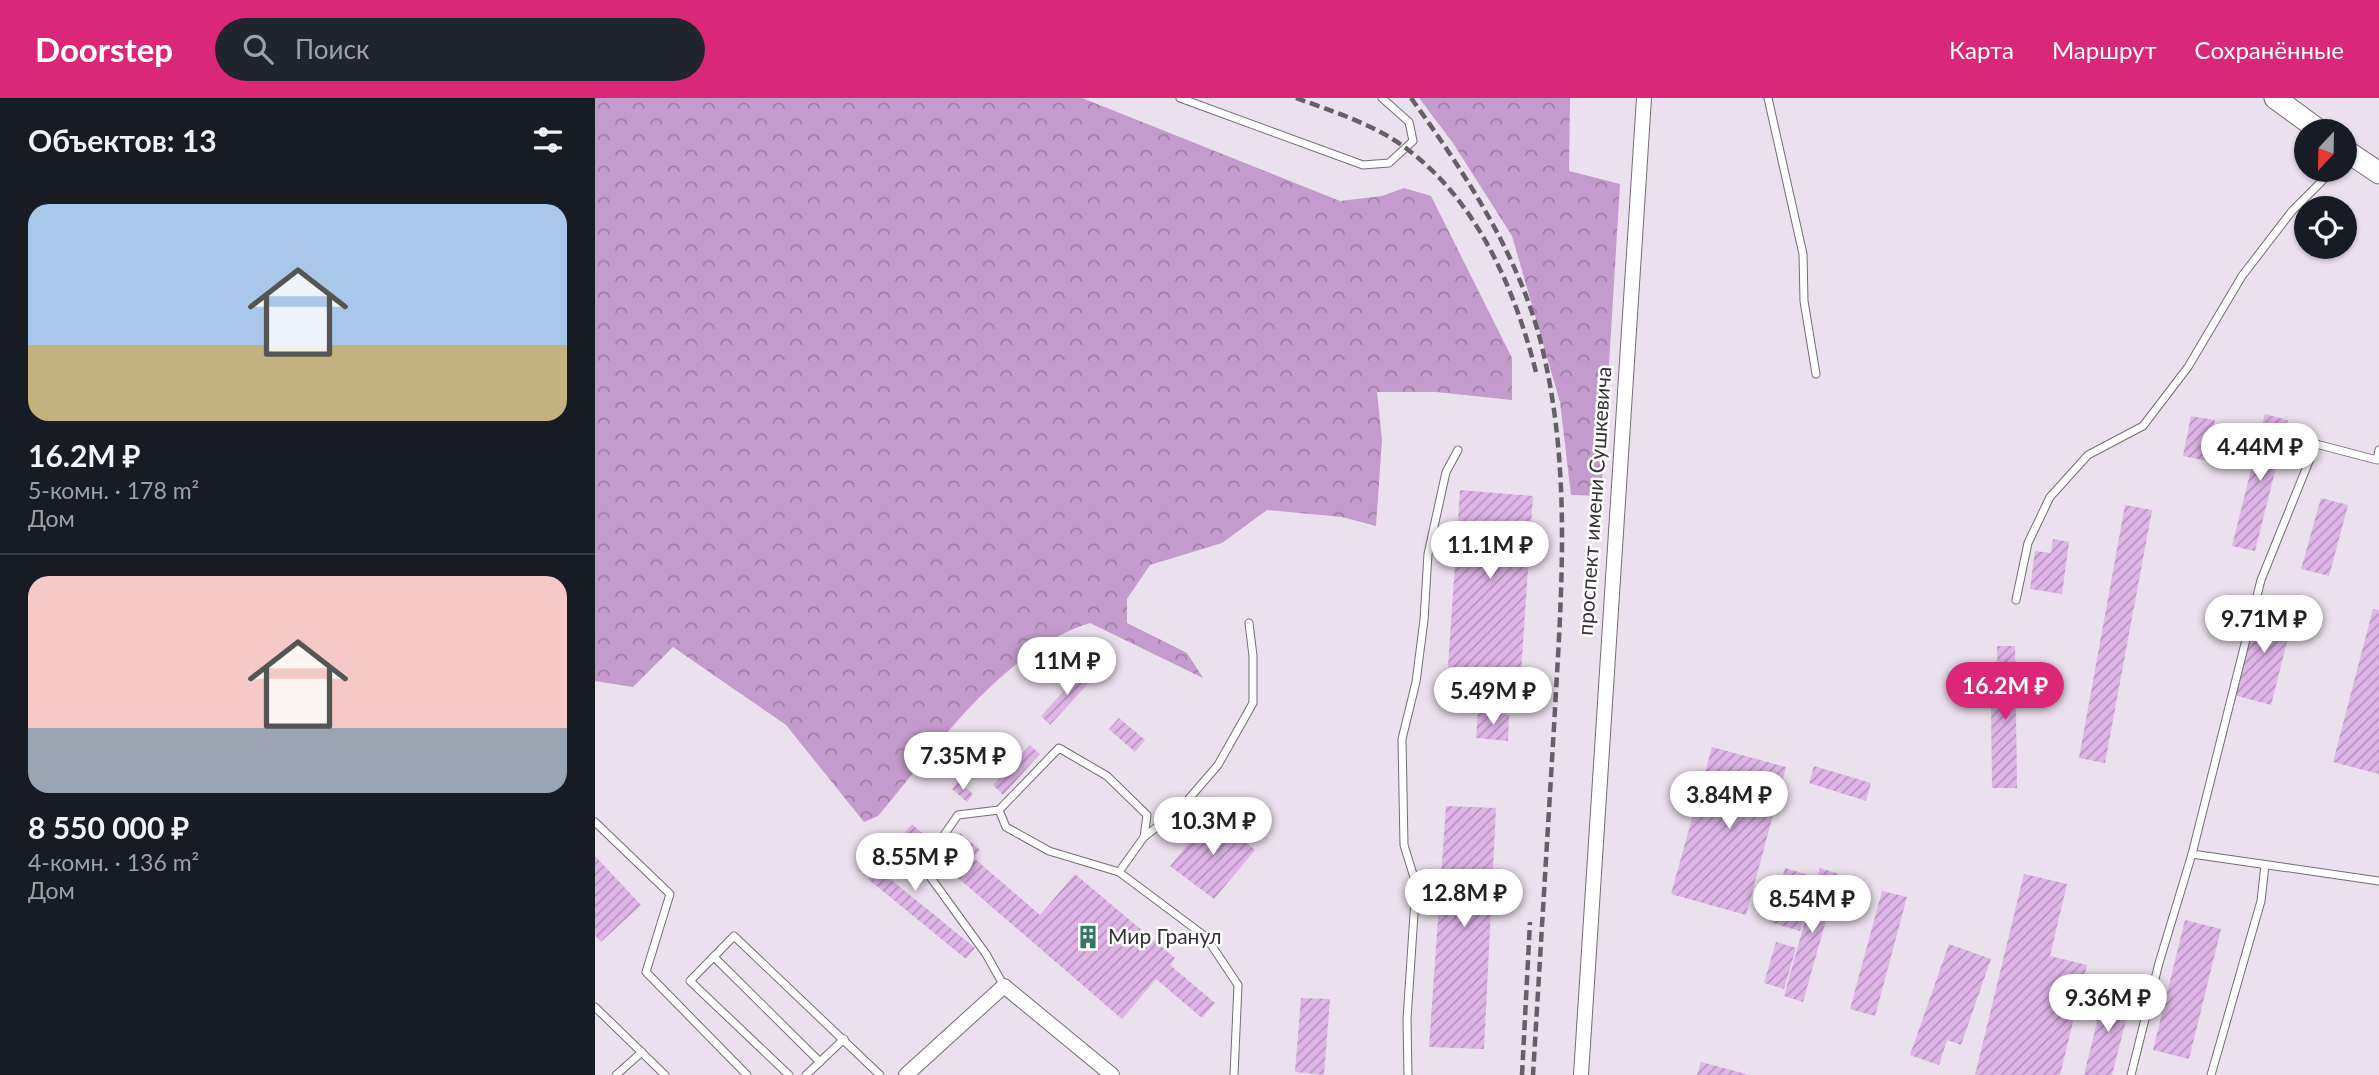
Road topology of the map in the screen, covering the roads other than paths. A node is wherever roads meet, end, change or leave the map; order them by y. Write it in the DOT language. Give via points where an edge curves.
graph roads {
  1 [pos="1180,98"];
  2 [pos="1382,98"];
  3 [pos="1644,98"];
  4 [pos="1768,98"];
  5 [pos="2275,98"];
  6 [pos="2304,119"];
  7 [pos="2357,160"];
  8 [pos="2379,173"];
  9 [pos="2321,182"];
  10 [pos="1816,374"];
  11 [pos="1458,450"];
  12 [pos="2379,450"];
  13 [pos="2017,600"];
  14 [pos="1249,623"];
  15 [pos="999,810"];
  16 [pos="595,822"];
  17 [pos="1144,837"];
  18 [pos="2192,854"];
  19 [pos="2265,865"];
  20 [pos="1119,872"];
  21 [pos="2379,881"];
  22 [pos="714,957"];
  23 [pos="1004,986"];
  24 [pos="595,1007"];
  25 [pos="843,1039"];
  26 [pos="642,1052"];
  27 [pos="820,1062"];
  28 [pos="616,1075"];
  29 [pos="665,1075"];
  30 [pos="747,1075"];
  31 [pos="789,1075"];
  32 [pos="806,1075"];
  33 [pos="880,1075"];
  34 [pos="906,1075"];
  35 [pos="1112,1075"];
  36 [pos="1234,1075"];
  37 [pos="1408,1075"];
  38 [pos="1581,1075"];
  39 [pos="2131,1075"];
  40 [pos="2211,1075"];
  1 -- 2 [label="lane" via="1363,165 1389,163 1413,141 1409,122"];
  3 -- 38 [label="street, проспект имени Сушкевича"];
  4 -- 10 [label="lane" via="1804,254 1804,302"];
  5 -- 6 [label="street"];
  7 -- 8 [label="street"];
  9 -- 13 [label="lane" via="2292,211 2242,276 2188,368 2143,426 2088,455 2049,497 2028,543"];
  11 -- 37 [label="lane" via="1446,472 1428,554 1417,670 1402,739 1404,845 1416,884 1406,1019"];
  12 -- 18 [label="lane" via="2377,460 2316,443 2260,580"];
  14 -- 17 [label="lane" via="1253,703 1219,765 1180,809"];
  15 -- 17 [label="lane" via="1059,748 1107,776 1147,815"];
  15 -- 20 [label="lane" via="1006,827 1049,851"];
  15 -- 23 [label="lane" via="958,815 932,852 931,878"];
  16 -- 30 [label="lane" via="670,894 646,972"];
  17 -- 20 [label="lane"];
  18 -- 19 [label="lane"];
  18 -- 39 [label="lane"];
  19 -- 21 [label="lane"];
  19 -- 40 [label="lane" via="2261,901"];
  20 -- 36 [label="lane" via="1206,937 1238,985"];
  22 -- 25 [label="lane" via="734,936"];
  22 -- 27 [label="lane"];
  22 -- 31 [label="lane" via="690,981"];
  23 -- 34 [label="street"];
  23 -- 35 [label="street"];
  24 -- 26 [label="lane"];
  25 -- 27 [label="lane"];
  25 -- 33 [label="lane"];
  26 -- 28 [label="lane"];
  26 -- 29 [label="lane"];
  27 -- 32 [label="lane"];
}
